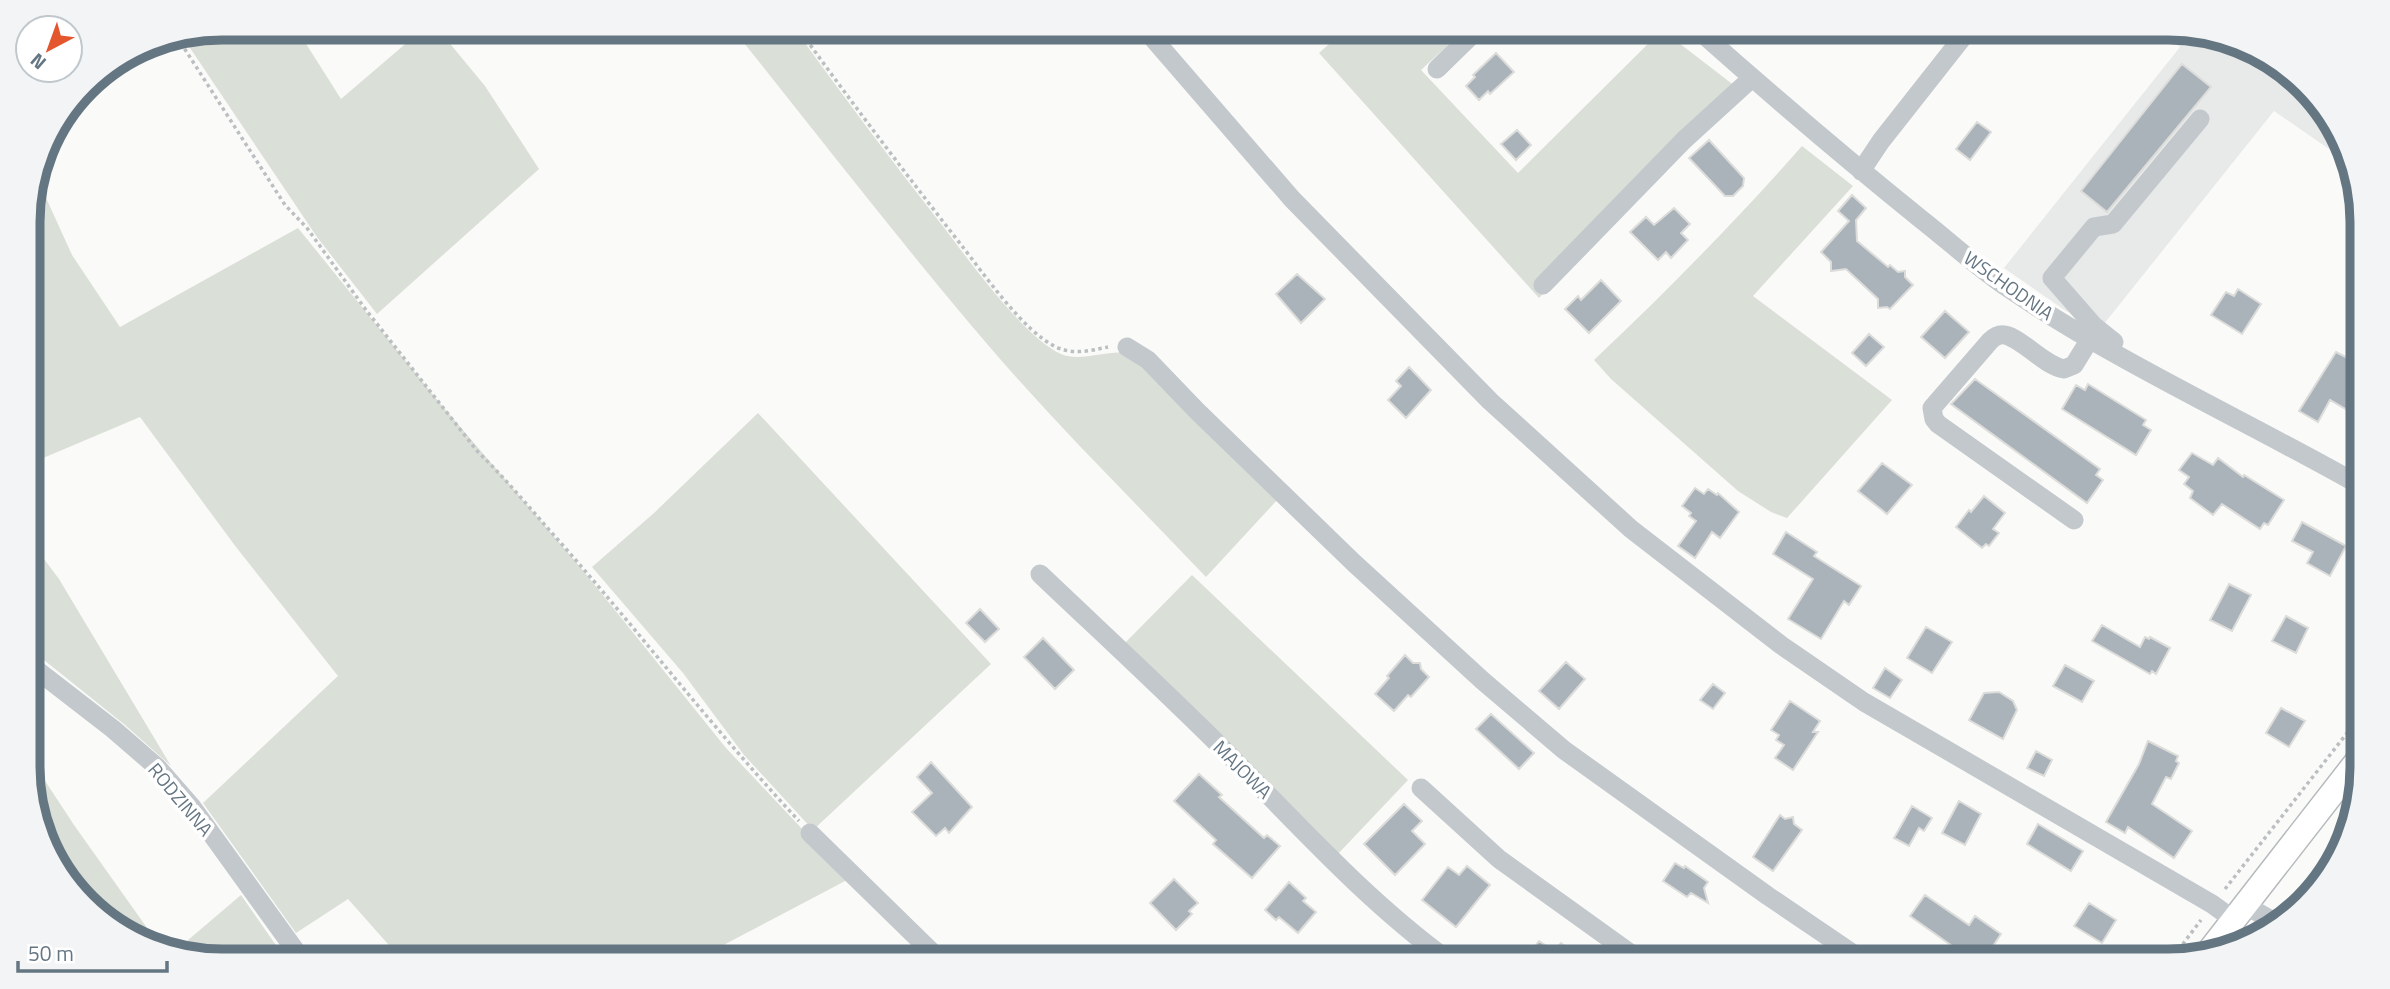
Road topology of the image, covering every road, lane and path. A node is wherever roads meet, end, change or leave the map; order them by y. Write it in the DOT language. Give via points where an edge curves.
graph roads {
  1 [pos="807,40"];
  2 [pos="1154,40"];
  3 [pos="1467,40"];
  4 [pos="1709,40"];
  5 [pos="1961,40"];
  6 [pos="182,45"];
  7 [pos="1437,69"];
  8 [pos="1752,78"];
  9 [pos="2200,119"];
  10 [pos="1861,172"];
  11 [pos="1543,285"];
  12 [pos="2090,339"];
  13 [pos="1128,347"];
  14 [pos="2146,370"];
  15 [pos="2350,480"];
  16 [pos="2074,520"];
  17 [pos="1040,574"];
  18 [pos="40,673"];
  19 [pos="2350,729"];
  20 [pos="2350,771"];
  21 [pos="1421,788"];
  22 [pos="810,833"];
  23 [pos="2213,904"];
  24 [pos="2240,912"];
  25 [pos="2265,920"];
  26 [pos="2217,941"];
  27 [pos="1432,948"];
  28 [pos="1623,948"];
  29 [pos="1845,948"];
  30 [pos="2180,948"];
  31 [pos="294,949"];
  32 [pos="929,949"];
  1 -- 13 [label="path" via="872,130 1028,325 1053,345 1074,353"];
  2 -- 23 [label="street" via="1321,228 1490,401 1631,529 1781,645 1864,702"];
  3 -- 7 [label="street"];
  4 -- 8 [label="street, WSCHODNIA"];
  5 -- 10 [label="street"];
  6 -- 22 [label="path" via="285,205 478,452"];
  8 -- 10 [label="street, WSCHODNIA"];
  8 -- 11 [label="street" via="1684,140"];
  9 -- 14 [label="street" via="2113,223 2094,227 2052,278 2094,326"];
  10 -- 12 [label="street, WSCHODNIA" via="2004,285"];
  12 -- 14 [label="street, WSCHODNIA"];
  12 -- 16 [label="street" via="2074,365 2064,369 2004,334 1994,337 1932,408 1938,424"];
  13 -- 29 [label="street" via="1148,360 1354,563 1564,750"];
  14 -- 15 [label="street, WSCHODNIA"];
  17 -- 27 [label="street, MAJOWA" via="1355,883"];
  18 -- 31 [label="street, RODZINNA" via="158,768 192,807"];
  19 -- 23 [label="path"];
  20 -- 24 [label="main road"];
  21 -- 28 [label="street" via="1499,859"];
  22 -- 32 [label="street"];
  23 -- 24 [label="street"];
  23 -- 30 [label="path"];
  24 -- 25 [label="street"];
  24 -- 26 [label="main road"];
}
